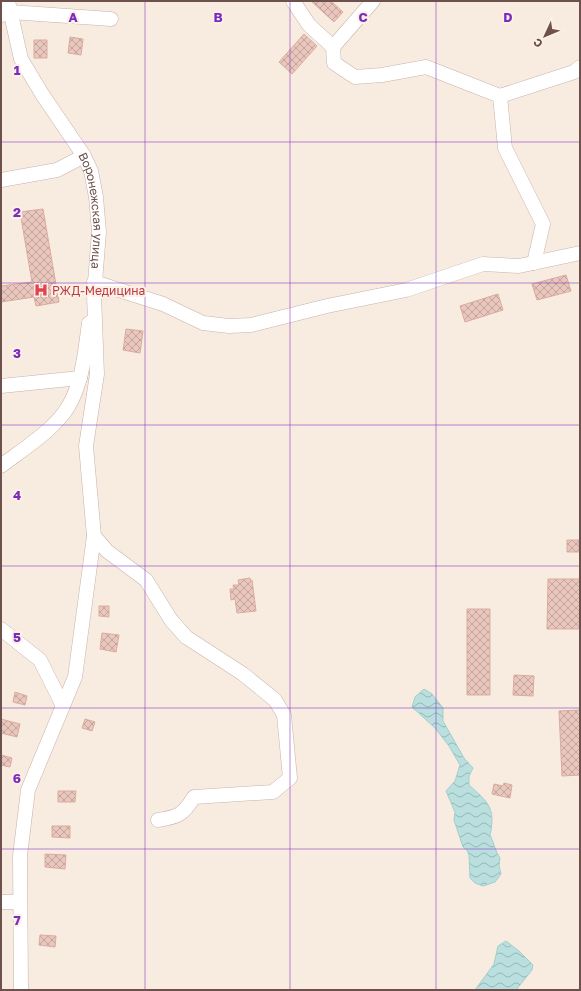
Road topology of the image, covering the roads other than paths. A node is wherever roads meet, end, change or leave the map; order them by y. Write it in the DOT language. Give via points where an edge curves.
graph roads {
  1 [pos="293,1"];
  2 [pos="373,1"];
  3 [pos="6,9"];
  4 [pos="111,19"];
  5 [pos="333,46"];
  6 [pos="580,67"];
  7 [pos="500,96"];
  8 [pos="84,156"];
  9 [pos="1,180"];
  10 [pos="580,253"];
  11 [pos="534,263"];
  12 [pos="94,288"];
  13 [pos="80,378"];
  14 [pos="1,386"];
  15 [pos="1,466"];
  16 [pos="94,536"];
  17 [pos="1,629"];
  18 [pos="63,706"];
  19 [pos="158,820"];
  20 [pos="1,902"];
  21 [pos="20,902"];
  22 [pos="21,990"];
  1 -- 5 [label="street" via="309,25"];
  2 -- 5 [label="street"];
  3 -- 4 [label="street"];
  3 -- 8 [label="street, Воронежская улица" via="21,59"];
  5 -- 7 [label="street" via="334,63 355,77 426,67"];
  6 -- 7 [label="street" via="574,72"];
  7 -- 11 [label="street" via="506,148 543,224"];
  8 -- 9 [label="street" via="56,170"];
  8 -- 12 [label="street, Воронежская улица" via="91,171 96,196 99,232"];
  10 -- 11 [label="street"];
  11 -- 12 [label="street" via="519,266 483,264 406,290 251,325 203,323 163,304"];
  12 -- 13 [label="street"];
  12 -- 16 [label="street, Воронежская улица" via="98,374 86,446"];
  13 -- 14 [label="street"];
  13 -- 15 [label="street" via="68,407 55,424"];
  16 -- 18 [label="street, Воронежская улица" via="74,677"];
  16 -- 19 [label="street" via="107,551 146,580 171,620 186,637 243,674 275,700 284,715 290,778 273,792 194,797 187,808 176,817"];
  17 -- 18 [label="street" via="40,660"];
  18 -- 21 [label="street, Воронежская улица" via="28,790 20,856"];
  20 -- 21 [label="street"];
  21 -- 22 [label="street, Воронежская улица"];
}
